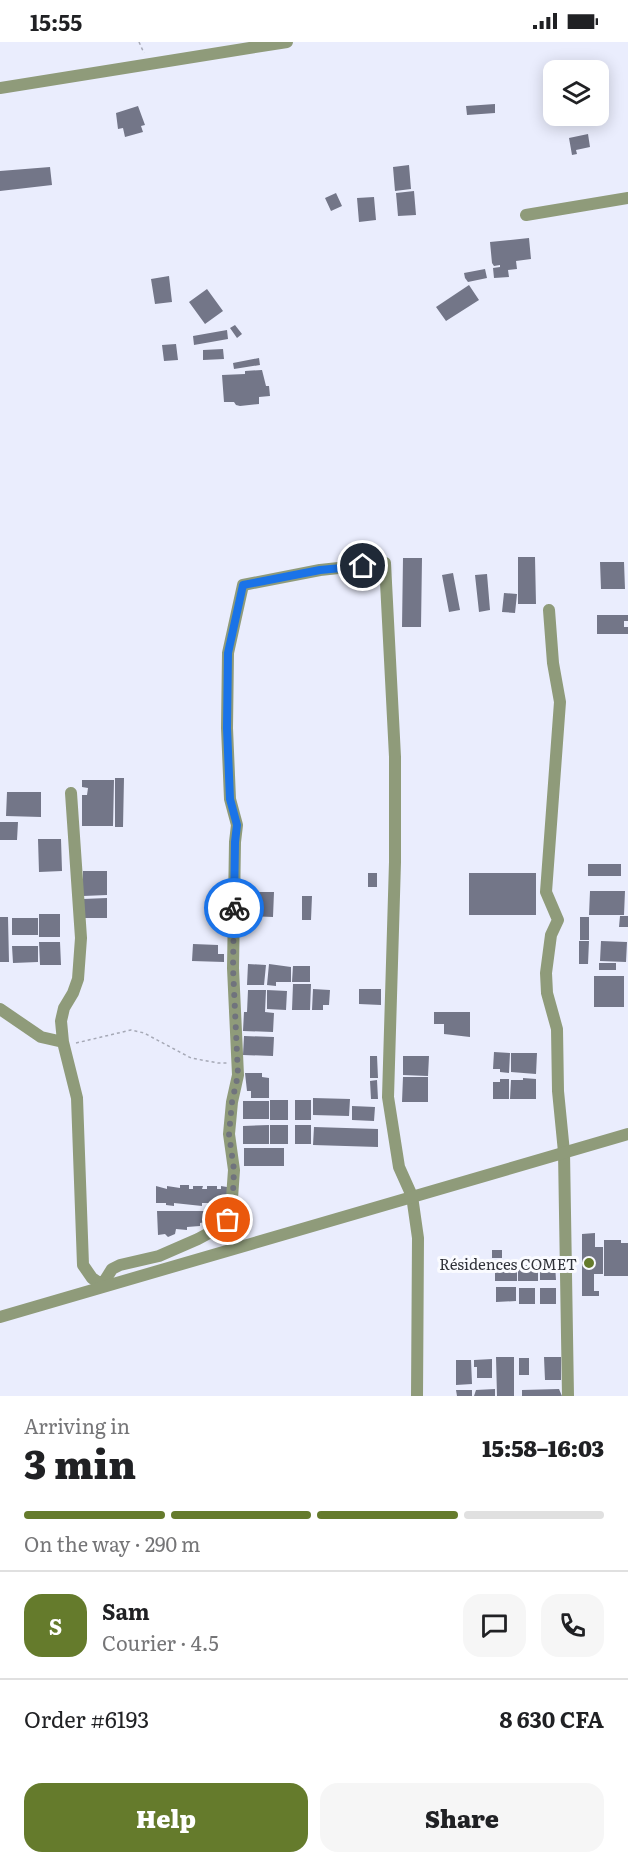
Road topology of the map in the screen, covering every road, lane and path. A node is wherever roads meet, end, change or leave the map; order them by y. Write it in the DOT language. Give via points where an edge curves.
graph roads {
  1 [pos="287,42"];
  2 [pos="0,88"];
  3 [pos="628,198"];
  4 [pos="526,215"];
  5 [pos="549,610"];
  6 [pos="70,793"];
  7 [pos="0,1009"];
  8 [pos="63,1042"];
  9 [pos="237,1063"];
  10 [pos="628,1134"];
  11 [pos="564,1152"];
  12 [pos="412,1196"];
  13 [pos="102,1286"];
  14 [pos="0,1317"];
  15 [pos="417,1396"];
  16 [pos="568,1396"];
  1 -- 2 [label="street"];
  3 -- 4 [label="street"];
  5 -- 11 [label="street" via="552,663 560,702 546,892 558,920 551,935 546,973 557,1029"];
  6 -- 8 [label="street" via="81,938 78,979 61,1020"];
  7 -- 8 [label="street" via="41,1037"];
  8 -- 9 [label="path" via="80,1043 131,1030 191,1058 218,1064"];
  8 -- 13 [label="street" via="77,1098 84,1265"];
  9 -- 12 [label="street" via="233,968 237,825 230,799 227,728 228,653 243,585 320,570 385,563 395,757 388,1097 399,1167"];
  9 -- 13 [label="street" via="229,1134 234,1170 228,1220 178,1248 112,1269"];
  10 -- 11 [label="street"];
  11 -- 12 [label="street"];
  11 -- 16 [label="street"];
  12 -- 13 [label="street"];
  12 -- 15 [label="street" via="418,1238"];
  13 -- 14 [label="street"];
}
